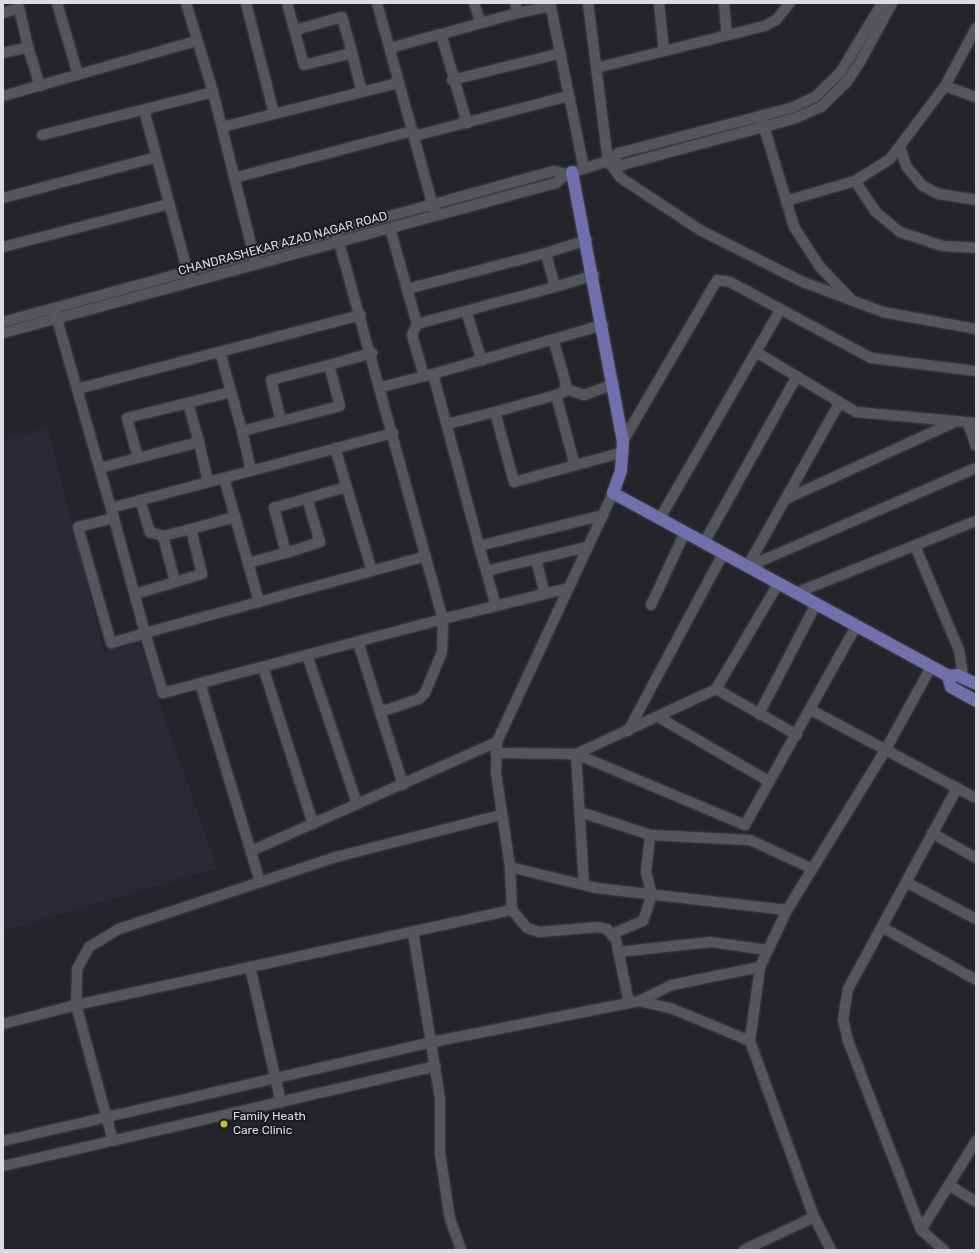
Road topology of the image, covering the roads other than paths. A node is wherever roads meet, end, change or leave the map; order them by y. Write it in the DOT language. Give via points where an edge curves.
graph roads {
  1 [pos="57,3"];
  2 [pos="186,3"];
  3 [pos="246,3"];
  4 [pos="287,3"];
  5 [pos="377,3"];
  6 [pos="474,3"];
  7 [pos="588,3"];
  8 [pos="659,3"];
  9 [pos="724,3"];
  10 [pos="790,3"];
  11 [pos="882,3"];
  12 [pos="892,3"];
  13 [pos="550,5"];
  14 [pos="517,8"];
  15 [pos="3,13"];
  16 [pos="481,23"];
  17 [pos="976,28"];
  18 [pos="295,30"];
  19 [pos="441,34"];
  20 [pos="727,35"];
  21 [pos="973,40"];
  22 [pos="196,42"];
  23 [pos="28,47"];
  24 [pos="390,48"];
  25 [pos="664,51"];
  26 [pos="3,53"];
  27 [pos="352,53"];
  28 [pos="561,53"];
  29 [pos="596,68"];
  30 [pos="78,75"];
  31 [pos="452,80"];
  32 [pos="399,83"];
  33 [pos="40,86"];
  34 [pos="945,86"];
  35 [pos="213,92"];
  36 [pos="362,92"];
  37 [pos="3,96"];
  38 [pos="569,96"];
  39 [pos="976,97"];
  40 [pos="144,110"];
  41 [pos="274,114"];
  42 [pos="760,116"];
  43 [pos="466,122"];
  44 [pos="222,127"];
  45 [pos="764,127"];
  46 [pos="413,133"];
  47 [pos="42,135"];
  48 [pos="900,148"];
  49 [pos="157,157"];
  50 [pos="608,161"];
  51 [pos="574,172"];
  52 [pos="234,178"];
  53 [pos="855,181"];
  54 [pos="3,198"];
  55 [pos="976,200"];
  56 [pos="786,201"];
  57 [pos="169,204"];
  58 [pos="433,205"];
  59 [pos="436,215"];
  60 [pos="390,228"];
  61 [pos="335,231"];
  62 [pos="588,240"];
  63 [pos="339,242"];
  64 [pos="3,247"];
  65 [pos="976,248"];
  66 [pos="546,253"];
  67 [pos="254,254"];
  68 [pos="256,264"];
  69 [pos="188,272"];
  70 [pos="594,275"];
  71 [pos="190,282"];
  72 [pos="555,287"];
  73 [pos="407,289"];
  74 [pos="855,302"];
  75 [pos="54,308"];
  76 [pos="780,310"];
  77 [pos="466,311"];
  78 [pos="361,314"];
  79 [pos="56,319"];
  80 [pos="3,322"];
  81 [pos="417,324"];
  82 [pos="604,325"];
  83 [pos="976,329"];
  84 [pos="3,333"];
  85 [pos="554,342"];
  86 [pos="220,352"];
  87 [pos="756,352"];
  88 [pos="372,353"];
  89 [pos="482,361"];
  90 [pos="328,366"];
  91 [pos="976,371"];
  92 [pos="429,375"];
  93 [pos="797,376"];
  94 [pos="614,384"];
  95 [pos="381,388"];
  96 [pos="77,389"];
  97 [pos="566,389"];
  98 [pos="230,392"];
  99 [pos="556,395"];
  100 [pos="840,402"];
  101 [pos="188,403"];
  102 [pos="495,412"];
  103 [pos="281,421"];
  104 [pos="955,422"];
  105 [pos="972,423"];
  106 [pos="447,424"];
  107 [pos="242,431"];
  108 [pos="393,433"];
  109 [pos="199,442"];
  110 [pos="976,446"];
  111 [pos="624,447"];
  112 [pos="335,448"];
  113 [pos="138,458"];
  114 [pos="575,466"];
  115 [pos="100,468"];
  116 [pos="976,468"];
  117 [pos="250,471"];
  118 [pos="224,478"];
  119 [pos="208,482"];
  120 [pos="346,487"];
  121 [pos="613,493"];
  122 [pos="308,498"];
  123 [pos="786,499"];
  124 [pos="140,500"];
  125 [pos="113,513"];
  126 [pos="603,515"];
  127 [pos="235,517"];
  128 [pos="660,518"];
  129 [pos="976,521"];
  130 [pos="191,529"];
  131 [pos="685,532"];
  132 [pos="163,536"];
  133 [pos="704,543"];
  134 [pos="479,546"];
  135 [pos="915,546"];
  136 [pos="587,547"];
  137 [pos="286,553"];
  138 [pos="723,554"];
  139 [pos="426,556"];
  140 [pos="536,559"];
  141 [pos="248,563"];
  142 [pos="747,567"];
  143 [pos="372,571"];
  144 [pos="486,571"];
  145 [pos="174,582"];
  146 [pos="778,584"];
  147 [pos="568,588"];
  148 [pos="796,593"];
  149 [pos="135,594"];
  150 [pos="545,594"];
  151 [pos="259,602"];
  152 [pos="816,604"];
  153 [pos="651,605"];
  154 [pos="496,606"];
  155 [pos="443,619"];
  156 [pos="856,626"];
  157 [pos="145,633"];
  158 [pos="358,642"];
  159 [pos="308,655"];
  160 [pos="263,667"];
  161 [pos="931,667"];
  162 [pos="948,676"];
  163 [pos="963,676"];
  164 [pos="200,683"];
  165 [pos="976,684"];
  166 [pos="716,689"];
  167 [pos="974,697"];
  168 [pos="811,710"];
  169 [pos="380,712"];
  170 [pos="759,714"];
  171 [pos="658,717"];
  172 [pos="628,731"];
  173 [pos="797,735"];
  174 [pos="497,742"];
  175 [pos="886,750"];
  176 [pos="496,753"];
  177 [pos="576,754"];
  178 [pos="770,782"];
  179 [pos="403,786"];
  180 [pos="957,788"];
  181 [pos="976,798"];
  182 [pos="357,804"];
  183 [pos="580,812"];
  184 [pos="501,815"];
  185 [pos="313,824"];
  186 [pos="745,825"];
  187 [pos="932,833"];
  188 [pos="650,835"];
  189 [pos="738,838"];
  190 [pos="251,851"];
  191 [pos="976,858"];
  192 [pos="510,867"];
  193 [pos="811,868"];
  194 [pos="260,882"];
  195 [pos="906,882"];
  196 [pos="584,885"];
  197 [pos="652,894"];
  198 [pos="512,910"];
  199 [pos="786,910"];
  200 [pos="976,919"];
  201 [pos="882,927"];
  202 [pos="413,932"];
  203 [pos="612,934"];
  204 [pos="767,950"];
  205 [pos="618,952"];
  206 [pos="250,967"];
  207 [pos="760,967"];
  208 [pos="976,980"];
  209 [pos="639,1001"];
  210 [pos="629,1003"];
  211 [pos="76,1005"];
  212 [pos="3,1024"];
  213 [pos="750,1041"];
  214 [pos="432,1042"];
  215 [pos="436,1066"];
  216 [pos="275,1079"];
  217 [pos="281,1102"];
  218 [pos="109,1118"];
  219 [pos="3,1141"];
  220 [pos="113,1141"];
  221 [pos="976,1141"];
  222 [pos="3,1166"];
  223 [pos="949,1185"];
  224 [pos="976,1202"];
  225 [pos="814,1217"];
  226 [pos="921,1230"];
  227 [pos="461,1250"];
  228 [pos="744,1250"];
  229 [pos="831,1250"];
  230 [pos="944,1250"];
  1 -- 30 [label="street"];
  2 -- 22 [label="street"];
  3 -- 41 [label="street"];
  4 -- 18 [label="street"];
  5 -- 24 [label="street"];
  6 -- 16 [label="street"];
  7 -- 29 [label="street"];
  8 -- 25 [label="street"];
  9 -- 20 [label="street"];
  10 -- 20 [label="street" via="776,20"];
  11 -- 42 [label="street, CHANDRASHEKAR AZAD NAGAR ROAD" via="855,52 828,87 791,108"];
  12 -- 45 [label="street" via="860,62 833,97 796,118"];
  13 -- 14 [label="street"];
  13 -- 28 [label="street"];
  14 -- 16 [label="street"];
  15 -- 23 [label="street" via="19,8"];
  16 -- 19 [label="street"];
  17 -- 21 [label="street"];
  18 -- 27 [label="street" via="304,65"];
  18 -- 27 [label="street" via="342,17"];
  19 -- 24 [label="street"];
  19 -- 31 [label="street"];
  20 -- 25 [label="street"];
  21 -- 34 [label="street"];
  22 -- 30 [label="street"];
  22 -- 35 [label="street"];
  23 -- 26 [label="street"];
  23 -- 33 [label="street"];
  24 -- 32 [label="street"];
  25 -- 29 [label="street"];
  27 -- 36 [label="street"];
  28 -- 31 [label="street"];
  28 -- 38 [label="street"];
  29 -- 50 [label="street"];
  30 -- 33 [label="street"];
  31 -- 43 [label="street"];
  32 -- 36 [label="street"];
  32 -- 46 [label="street"];
  33 -- 37 [label="street"];
  34 -- 39 [label="street"];
  34 -- 48 [label="street"];
  35 -- 40 [label="street"];
  35 -- 44 [label="street"];
  36 -- 41 [label="street"];
  38 -- 43 [label="street"];
  38 -- 51 [label="street"];
  40 -- 47 [label="street"];
  40 -- 49 [label="street"];
  41 -- 44 [label="street"];
  42 -- 45 [label="street"];
  42 -- 50 [label="street, CHANDRASHEKAR AZAD NAGAR ROAD" via="619,153"];
  43 -- 46 [label="street"];
  44 -- 52 [label="street"];
  45 -- 50 [label="street" via="622,165"];
  45 -- 56 [label="street"];
  46 -- 52 [label="street"];
  46 -- 58 [label="street"];
  48 -- 53 [label="street" via="890,159"];
  48 -- 55 [label="street" via="906,166 923,186 939,194"];
  49 -- 54 [label="street"];
  49 -- 57 [label="street"];
  50 -- 51 [label="street, CHANDRASHEKAR AZAD NAGAR ROAD"];
  50 -- 74 [label="street" via="621,178 700,230 746,256"];
  51 -- 58 [label="street, CHANDRASHEKAR AZAD NAGAR ROAD" via="554,171"];
  51 -- 59 [label="street, CHANDRASHEKAR AZAD NAGAR ROAD" via="556,183"];
  51 -- 62 [label="main road"];
  52 -- 67 [label="street"];
  53 -- 56 [label="street"];
  53 -- 65 [label="street" via="875,211 900,232 943,246"];
  56 -- 74 [label="street" via="807,250"];
  57 -- 64 [label="street"];
  57 -- 69 [label="street"];
  58 -- 59 [label="street"];
  58 -- 61 [label="street, CHANDRASHEKAR AZAD NAGAR ROAD"];
  59 -- 60 [label="street, CHANDRASHEKAR AZAD NAGAR ROAD"];
  60 -- 63 [label="street, CHANDRASHEKAR AZAD NAGAR ROAD"];
  60 -- 73 [label="street"];
  61 -- 63 [label="street"];
  61 -- 67 [label="street, CHANDRASHEKAR AZAD NAGAR ROAD"];
  62 -- 66 [label="street"];
  62 -- 70 [label="main road"];
  63 -- 68 [label="street, CHANDRASHEKAR AZAD NAGAR ROAD"];
  63 -- 78 [label="street"];
  66 -- 72 [label="street"];
  66 -- 73 [label="street"];
  67 -- 68 [label="street"];
  67 -- 69 [label="street, CHANDRASHEKAR AZAD NAGAR ROAD"];
  68 -- 71 [label="street, CHANDRASHEKAR AZAD NAGAR ROAD"];
  69 -- 71 [label="street"];
  69 -- 75 [label="street, CHANDRASHEKAR AZAD NAGAR ROAD"];
  70 -- 72 [label="street"];
  70 -- 82 [label="main road"];
  71 -- 79 [label="street, CHANDRASHEKAR AZAD NAGAR ROAD"];
  72 -- 77 [label="street"];
  73 -- 81 [label="street"];
  74 -- 83 [label="street" via="914,321"];
  75 -- 79 [label="street"];
  75 -- 80 [label="street, CHANDRASHEKAR AZAD NAGAR ROAD"];
  76 -- 87 [label="street"];
  76 -- 91 [label="street" via="871,358"];
  76 -- 111 [label="street" via="730,282 717,280 712,284"];
  77 -- 81 [label="street"];
  77 -- 89 [label="street"];
  78 -- 86 [label="street"];
  78 -- 88 [label="street"];
  79 -- 84 [label="street, CHANDRASHEKAR AZAD NAGAR ROAD"];
  79 -- 96 [label="street"];
  81 -- 92 [label="street" via="412,335"];
  82 -- 85 [label="street"];
  82 -- 94 [label="main road"];
  85 -- 89 [label="street"];
  85 -- 97 [label="street"];
  86 -- 96 [label="street"];
  86 -- 98 [label="street"];
  87 -- 93 [label="street"];
  87 -- 128 [label="street"];
  88 -- 90 [label="street"];
  88 -- 95 [label="street"];
  89 -- 92 [label="street"];
  90 -- 103 [label="street" via="271,380"];
  90 -- 103 [label="street" via="340,406"];
  92 -- 95 [label="street"];
  92 -- 106 [label="street"];
  93 -- 100 [label="street"];
  93 -- 133 [label="street"];
  94 -- 97 [label="street" via="584,395"];
  94 -- 111 [label="main road"];
  95 -- 108 [label="street"];
  96 -- 115 [label="street"];
  97 -- 99 [label="street"];
  98 -- 101 [label="street"];
  98 -- 107 [label="street"];
  99 -- 102 [label="street"];
  99 -- 114 [label="street"];
  100 -- 104 [label="street" via="867,415"];
  100 -- 123 [label="street"];
  101 -- 109 [label="street"];
  101 -- 113 [label="street" via="127,418"];
  102 -- 106 [label="street"];
  102 -- 114 [label="street" via="514,482"];
  103 -- 107 [label="street"];
  104 -- 105 [label="street"];
  104 -- 123 [label="street"];
  105 -- 110 [label="street"];
  106 -- 134 [label="street"];
  107 -- 117 [label="street"];
  108 -- 112 [label="street"];
  108 -- 139 [label="street"];
  109 -- 113 [label="street"];
  109 -- 119 [label="street"];
  111 -- 114 [label="street"];
  111 -- 121 [label="main road"];
  112 -- 117 [label="street"];
  112 -- 120 [label="street"];
  113 -- 115 [label="street"];
  115 -- 125 [label="street"];
  116 -- 142 [label="street"];
  117 -- 118 [label="street"];
  118 -- 119 [label="street"];
  118 -- 127 [label="street"];
  119 -- 124 [label="street"];
  120 -- 122 [label="street"];
  120 -- 143 [label="street"];
  121 -- 126 [label="street"];
  121 -- 128 [label="main road"];
  122 -- 137 [label="street" via="320,542"];
  122 -- 137 [label="street" via="274,508"];
  123 -- 142 [label="street"];
  124 -- 125 [label="street"];
  124 -- 132 [label="street" via="150,532"];
  125 -- 149 [label="street"];
  125 -- 157 [label="street" via="78,528 111,643"];
  126 -- 134 [label="street"];
  126 -- 136 [label="street"];
  127 -- 130 [label="street"];
  127 -- 141 [label="street"];
  128 -- 131 [label="main road"];
  129 -- 135 [label="street"];
  130 -- 132 [label="street"];
  130 -- 145 [label="street" via="202,574"];
  131 -- 133 [label="main road"];
  131 -- 153 [label="street"];
  132 -- 145 [label="street"];
  133 -- 138 [label="main road"];
  134 -- 144 [label="street"];
  135 -- 148 [label="street"];
  135 -- 163 [label="street" via="959,650"];
  136 -- 140 [label="street"];
  136 -- 147 [label="street"];
  137 -- 141 [label="street"];
  138 -- 142 [label="main road"];
  138 -- 172 [label="street"];
  139 -- 143 [label="street"];
  139 -- 155 [label="street"];
  140 -- 144 [label="street"];
  140 -- 150 [label="street"];
  141 -- 151 [label="street"];
  142 -- 146 [label="main road"];
  143 -- 151 [label="street"];
  144 -- 154 [label="street"];
  145 -- 149 [label="street"];
  146 -- 148 [label="main road"];
  146 -- 166 [label="street"];
  147 -- 150 [label="street"];
  147 -- 174 [label="street"];
  148 -- 152 [label="main road"];
  149 -- 157 [label="street"];
  150 -- 154 [label="street"];
  151 -- 157 [label="street"];
  152 -- 156 [label="main road"];
  152 -- 170 [label="street"];
  154 -- 155 [label="street"];
  155 -- 158 [label="street"];
  155 -- 169 [label="street" via="442,652 425,693 419,699"];
  156 -- 161 [label="main road"];
  156 -- 168 [label="street"];
  157 -- 164 [label="street" via="163,693"];
  158 -- 159 [label="street"];
  158 -- 169 [label="street"];
  159 -- 160 [label="street"];
  159 -- 182 [label="street"];
  160 -- 164 [label="street"];
  160 -- 185 [label="street"];
  161 -- 162 [label="main road"];
  161 -- 175 [label="street"];
  162 -- 163 [label="main road"];
  162 -- 167 [label="main road" via="951,686"];
  163 -- 165 [label="main road"];
  164 -- 190 [label="street"];
  166 -- 170 [label="street"];
  166 -- 171 [label="street"];
  168 -- 173 [label="street"];
  168 -- 175 [label="street"];
  169 -- 179 [label="street"];
  170 -- 173 [label="street"];
  171 -- 172 [label="street"];
  171 -- 178 [label="street"];
  172 -- 177 [label="street"];
  173 -- 178 [label="street"];
  174 -- 176 [label="street"];
  174 -- 179 [label="street"];
  175 -- 180 [label="street"];
  175 -- 193 [label="street"];
  176 -- 177 [label="street"];
  176 -- 184 [label="street"];
  177 -- 183 [label="street"];
  177 -- 186 [label="street"];
  178 -- 186 [label="street"];
  179 -- 182 [label="street"];
  180 -- 181 [label="street"];
  180 -- 187 [label="street"];
  182 -- 185 [label="street"];
  183 -- 188 [label="street"];
  183 -- 196 [label="street"];
  184 -- 192 [label="street"];
  184 -- 194 [label="street" via="336,857"];
  185 -- 190 [label="street"];
  186 -- 189 [label="street"];
  187 -- 191 [label="street"];
  187 -- 195 [label="street"];
  188 -- 189 [label="street"];
  188 -- 197 [label="street" via="646,874"];
  189 -- 193 [label="street" via="760,844"];
  190 -- 194 [label="street"];
  192 -- 196 [label="street"];
  192 -- 198 [label="street"];
  193 -- 199 [label="street"];
  194 -- 211 [label="street" via="101,937 82,956 77,969"];
  195 -- 200 [label="street"];
  195 -- 201 [label="street"];
  196 -- 197 [label="street"];
  197 -- 199 [label="street"];
  197 -- 203 [label="street" via="641,925"];
  198 -- 202 [label="street"];
  198 -- 203 [label="street" via="527,928 539,932 598,927"];
  199 -- 204 [label="street"];
  201 -- 208 [label="street"];
  201 -- 226 [label="street" via="848,989 843,1020"];
  202 -- 206 [label="street"];
  202 -- 214 [label="street"];
  203 -- 205 [label="street"];
  204 -- 205 [label="street" via="699,942"];
  204 -- 207 [label="street"];
  205 -- 210 [label="street"];
  206 -- 211 [label="street"];
  206 -- 216 [label="street"];
  207 -- 209 [label="street" via="672,985"];
  207 -- 213 [label="street"];
  209 -- 210 [label="street"];
  209 -- 213 [label="street" via="673,1009"];
  210 -- 214 [label="street"];
  211 -- 212 [label="street"];
  211 -- 218 [label="street"];
  213 -- 225 [label="street"];
  214 -- 215 [label="street"];
  214 -- 216 [label="street"];
  215 -- 217 [label="street"];
  215 -- 227 [label="street" via="440,1099 440,1153 450,1219"];
  216 -- 217 [label="street"];
  216 -- 218 [label="street"];
  217 -- 220 [label="street"];
  218 -- 219 [label="street"];
  218 -- 220 [label="street"];
  220 -- 222 [label="street"];
  221 -- 223 [label="street"];
  223 -- 224 [label="street"];
  223 -- 226 [label="street"];
  225 -- 228 [label="street"];
  225 -- 229 [label="street"];
  226 -- 230 [label="street"];
}
